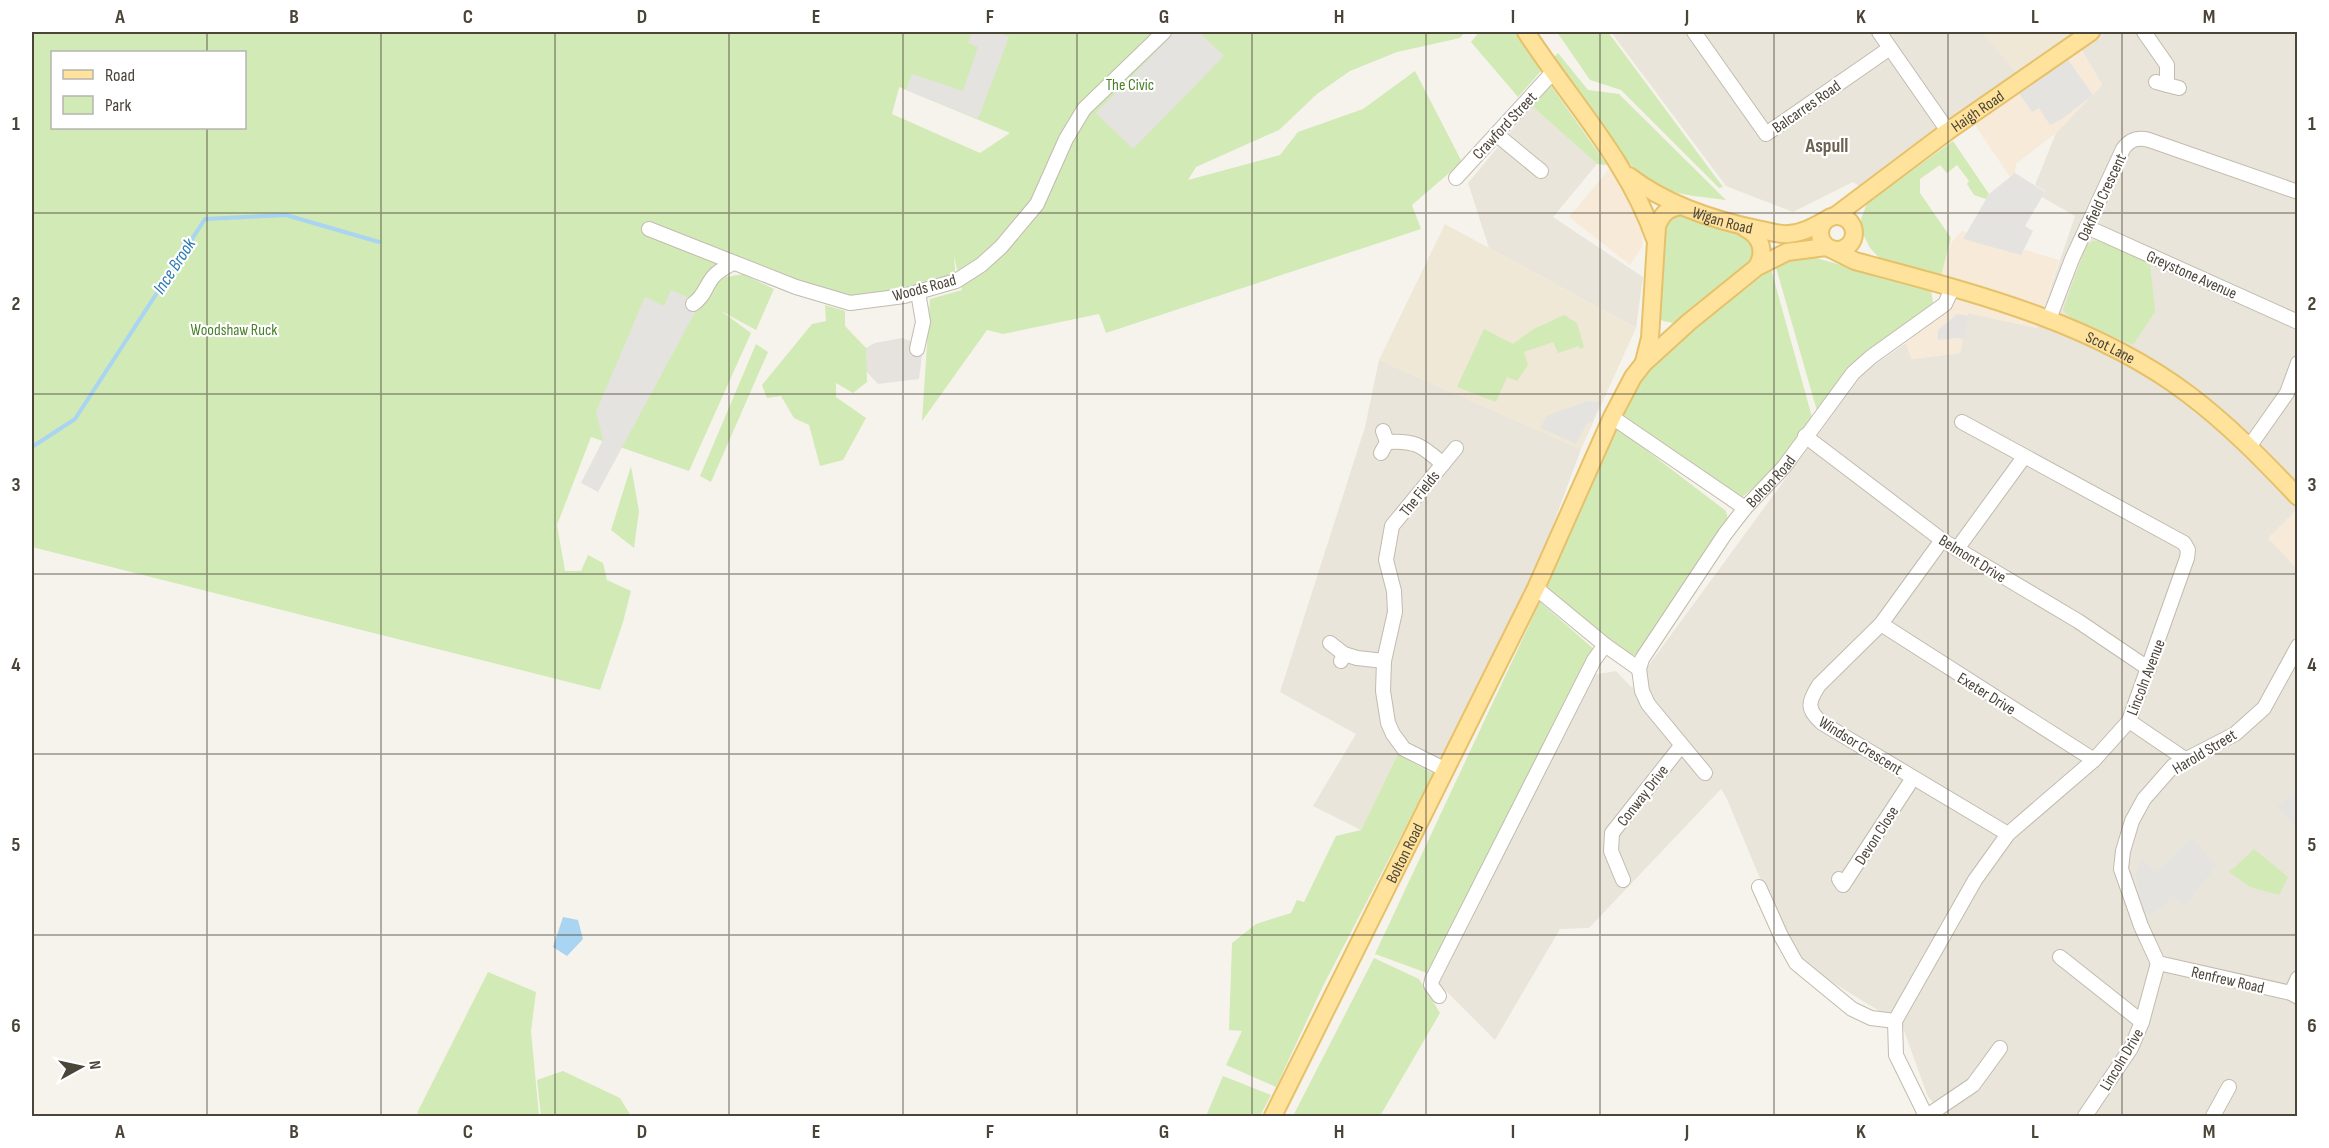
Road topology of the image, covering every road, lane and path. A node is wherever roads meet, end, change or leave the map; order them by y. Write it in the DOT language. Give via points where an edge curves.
graph roads {
  1 [pos="1164,32"];
  2 [pos="1526,32"];
  3 [pos="1694,32"];
  4 [pos="1879,32"];
  5 [pos="2091,32"];
  6 [pos="2144,32"];
  7 [pos="1890,48"];
  8 [pos="1553,72"];
  9 [pos="2167,85"];
  10 [pos="1948,131"];
  11 [pos="1496,134"];
  12 [pos="1541,171"];
  13 [pos="1626,173"];
  14 [pos="1456,178"];
  15 [pos="2298,192"];
  16 [pos="1864,194"];
  17 [pos="1680,206"];
  18 [pos="1830,218"];
  19 [pos="2087,227"];
  20 [pos="1745,228"];
  21 [pos="649,229"];
  22 [pos="1854,230"];
  23 [pos="1655,238"];
  24 [pos="1829,248"];
  25 [pos="733,263"];
  26 [pos="1757,267"];
  27 [pos="1882,268"];
  28 [pos="1953,287"];
  29 [pos="918,291"];
  30 [pos="693,304"];
  31 [pos="1653,309"];
  32 [pos="2049,319"];
  33 [pos="1689,322"];
  34 [pos="2298,322"];
  35 [pos="918,349"];
  36 [pos="1644,363"];
  37 [pos="2298,363"];
  38 [pos="1612,417"];
  39 [pos="1962,422"];
  40 [pos="1805,436"];
  41 [pos="1384,442"];
  42 [pos="2249,447"];
  43 [pos="1456,448"];
  44 [pos="2024,457"];
  45 [pos="1443,464"];
  46 [pos="2298,497"];
  47 [pos="1745,508"];
  48 [pos="1942,540"];
  49 [pos="1957,549"];
  50 [pos="1536,588"];
  51 [pos="1881,624"];
  52 [pos="1330,643"];
  53 [pos="1605,645"];
  54 [pos="2298,646"];
  55 [pos="1384,661"];
  56 [pos="1639,669"];
  57 [pos="2149,669"];
  58 [pos="2129,721"];
  59 [pos="1681,746"];
  60 [pos="2185,759"];
  61 [pos="2094,760"];
  62 [pos="1446,770"];
  63 [pos="1705,773"];
  64 [pos="1913,778"];
  65 [pos="2008,834"];
  66 [pos="1839,879"];
  67 [pos="1623,880"];
  68 [pos="1759,887"];
  69 [pos="2060,957"];
  70 [pos="2158,963"];
  71 [pos="2298,978"];
  72 [pos="2294,995"];
  73 [pos="1438,996"];
  74 [pos="1895,1021"];
  75 [pos="2142,1022"];
  76 [pos="2000,1048"];
  77 [pos="2229,1087"];
  78 [pos="1273,1116"];
  79 [pos="1926,1116"];
  80 [pos="2085,1116"];
  81 [pos="2213,1116"];
  1 -- 29 [label="street, Woods Road" via="1084,109 1037,204 1001,247 956,281"];
  2 -- 8 [label="main road, Wigan Road"];
  3 -- 7 [label="street, Balcarres Road" via="1766,135"];
  4 -- 7 [label="street"];
  5 -- 10 [label="main road, Haigh Road"];
  6 -- 9 [label="street" via="2167,65"];
  7 -- 10 [label="street"];
  8 -- 11 [label="street, Crawford Street"];
  8 -- 13 [label="main road, Wigan Road"];
  10 -- 16 [label="main road, Haigh Road"];
  11 -- 12 [label="street"];
  11 -- 14 [label="street, Crawford Street"];
  13 -- 17 [label="main road, Wigan Road"];
  13 -- 23 [label="main road, Wigan Road"];
  15 -- 19 [label="street, Oakfield Crescent" via="2150,140 2137,139 2124,149"];
  16 -- 18 [label="main road, Haigh Road"];
  16 -- 22 [label="main road"];
  17 -- 20 [label="main road, Wigan Road"];
  17 -- 23 [label="main road" via="1662,215"];
  18 -- 20 [label="main road, Wigan Road" via="1790,234"];
  18 -- 22 [label="main road" via="1846,218"];
  18 -- 24 [label="main road" via="1821,226 1820,237"];
  19 -- 32 [label="street, Oakfield Crescent"];
  19 -- 34 [label="street, Greystone Avenue"];
  20 -- 26 [label="main road" via="1761,245"];
  21 -- 25 [label="street, Woods Road"];
  22 -- 24 [label="main road" via="1847,248"];
  22 -- 27 [label="main road" via="1865,250"];
  23 -- 31 [label="main road, Bolton Road"];
  24 -- 26 [label="main road, Bolton Road" via="1787,252"];
  24 -- 27 [label="main road, Scot Lane" via="1846,258"];
  25 -- 29 [label="street, Woods Road" via="850,303"];
  25 -- 30 [label="street" via="712,278 701,299"];
  26 -- 33 [label="main road, Bolton Road"];
  27 -- 28 [label="main road, Scot Lane"];
  28 -- 32 [label="main road, Scot Lane"];
  28 -- 40 [label="street, Bolton Road" via="1945,304 1853,373"];
  29 -- 35 [label="street" via="922,322"];
  31 -- 33 [label="main road" via="1663,321"];
  31 -- 36 [label="main road, Bolton Road"];
  32 -- 42 [label="main road, Scot Lane" via="2148,368 2186,393"];
  33 -- 36 [label="main road, Bolton Road"];
  36 -- 38 [label="main road, Bolton Road"];
  37 -- 42 [label="street" via="2287,393"];
  38 -- 47 [label="street"];
  38 -- 50 [label="main road, Bolton Road"];
  39 -- 44 [label="street, Lincoln Avenue"];
  40 -- 47 [label="street, Bolton Road" via="1784,467"];
  40 -- 48 [label="street, Belmont Drive"];
  41 -- 45 [label="street, The Fields" via="1407,441"];
  42 -- 46 [label="main road, Scot Lane"];
  43 -- 45 [label="street, The Fields"];
  44 -- 49 [label="street"];
  44 -- 57 [label="street, Lincoln Avenue" via="2184,543 2187,558"];
  45 -- 55 [label="street, The Fields" via="1392,526 1386,560 1395,612"];
  47 -- 56 [label="street, Bolton Road"];
  48 -- 49 [label="street, Belmont Drive"];
  48 -- 51 [label="street, Windsor Crescent"];
  49 -- 57 [label="street, Belmont Drive" via="2078,621"];
  50 -- 53 [label="street"];
  50 -- 62 [label="main road, Bolton Road"];
  51 -- 61 [label="street, Exeter Drive"];
  51 -- 64 [label="street, Windsor Crescent" via="1819,685 1810,706 1822,723"];
  52 -- 55 [label="street" via="1342,658"];
  53 -- 56 [label="street"];
  53 -- 73 [label="street" via="1432,980"];
  54 -- 60 [label="street, Harold Street" via="2264,708 2235,734"];
  55 -- 62 [label="street, The Fields" via="1385,709 1393,734 1404,749"];
  56 -- 59 [label="street" via="1645,698"];
  57 -- 58 [label="street, Lincoln Avenue"];
  58 -- 60 [label="street"];
  58 -- 61 [label="street, Lincoln Avenue"];
  59 -- 63 [label="street"];
  59 -- 67 [label="street, Conway Drive" via="1612,833 1611,851"];
  60 -- 70 [label="street, Harold Street" via="2173,766 2144,799 2132,821 2123,852 2121,869"];
  61 -- 65 [label="street, Lincoln Avenue"];
  62 -- 78 [label="main road, Bolton Road"];
  64 -- 65 [label="street, Windsor Crescent"];
  64 -- 66 [label="street, Devon Close" via="1843,885"];
  65 -- 74 [label="street, Lincoln Avenue" via="1975,880"];
  68 -- 74 [label="street" via="1796,963 1852,1009 1871,1018"];
  69 -- 75 [label="street"];
  70 -- 72 [label="street, Renfrew Road"];
  70 -- 75 [label="street, Lincoln Drive"];
  71 -- 72 [label="street"];
  74 -- 79 [label="street" via="1896,1055"];
  75 -- 80 [label="street, Lincoln Drive" via="2131,1048"];
  76 -- 79 [label="street" via="1973,1085"];
  77 -- 81 [label="street"];
}
